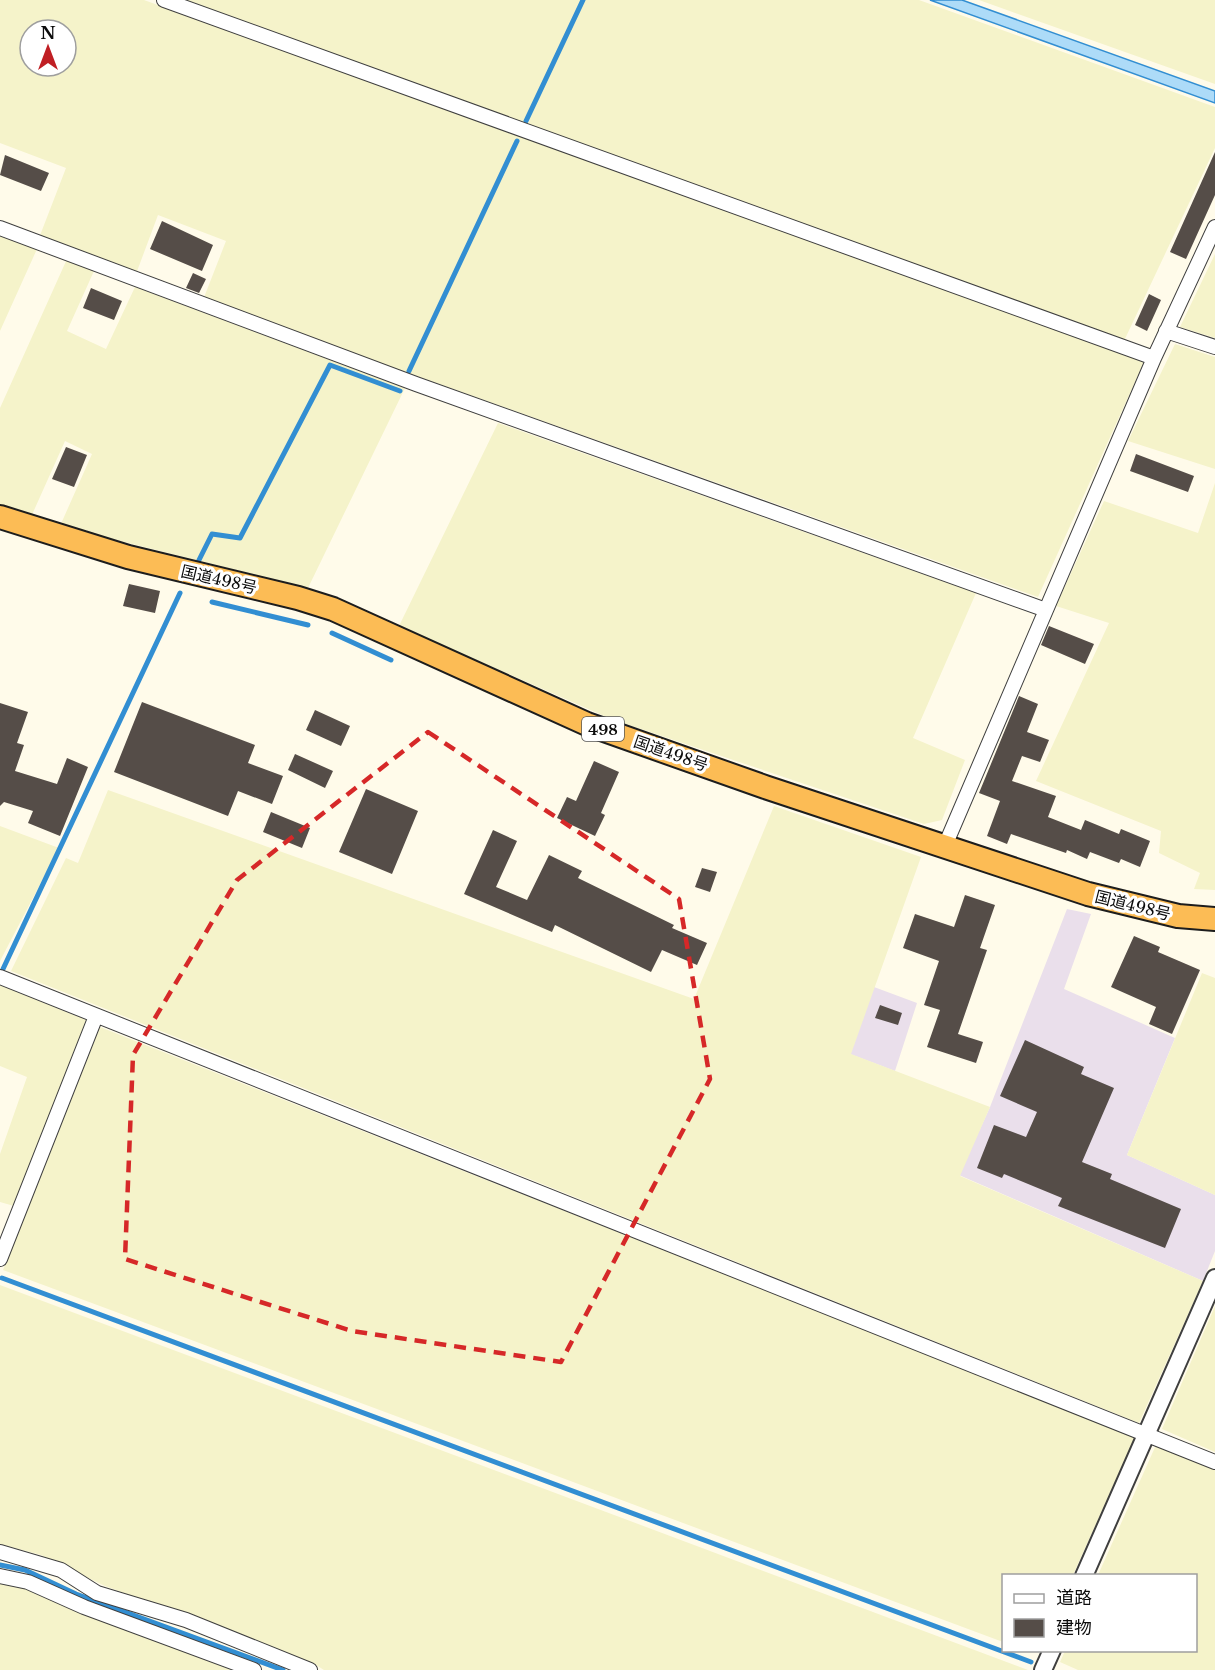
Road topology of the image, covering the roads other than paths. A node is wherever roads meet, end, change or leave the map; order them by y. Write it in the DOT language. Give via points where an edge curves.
graph roads {
  1 [pos="164,0"];
  2 [pos="1215,227"];
  3 [pos="0,228"];
  4 [pos="1166,331"];
  5 [pos="1215,347"];
  6 [pos="1154,358"];
  7 [pos="0,517"];
  8 [pos="1046,610"];
  9 [pos="944,848"];
  10 [pos="1215,919"];
  11 [pos="0,977"];
  12 [pos="96,1016"];
  13 [pos="0,1258"];
  14 [pos="1215,1278"];
  15 [pos="1146,1432"];
  16 [pos="1215,1462"];
  17 [pos="0,1552"];
  18 [pos="1084,1574"];
  19 [pos="0,1576"];
  20 [pos="1051,1652"];
  21 [pos="254,1670"];
  22 [pos="310,1670"];
  23 [pos="1043,1670"];
  1 -- 6 [label="street"];
  2 -- 4 [label="street"];
  3 -- 8 [label="street" via="416,384"];
  4 -- 5 [label="street"];
  4 -- 6 [label="street"];
  6 -- 8 [label="street"];
  7 -- 9 [label="highway, 国道498号 / 498" via="128,557 333,609 587,723"];
  8 -- 9 [label="street"];
  9 -- 10 [label="highway, 国道498号 / 498" via="1088,894 1178,916"];
  11 -- 12 [label="street"];
  12 -- 13 [label="street"];
  12 -- 15 [label="street"];
  14 -- 15 [label="street"];
  15 -- 16 [label="street"];
  15 -- 18 [label="street"];
  17 -- 22 [label="street" via="61,1570 97,1593 186,1620"];
  19 -- 21 [label="street" via="28,1582"];
  20 -- 23 [label="street"];
}
